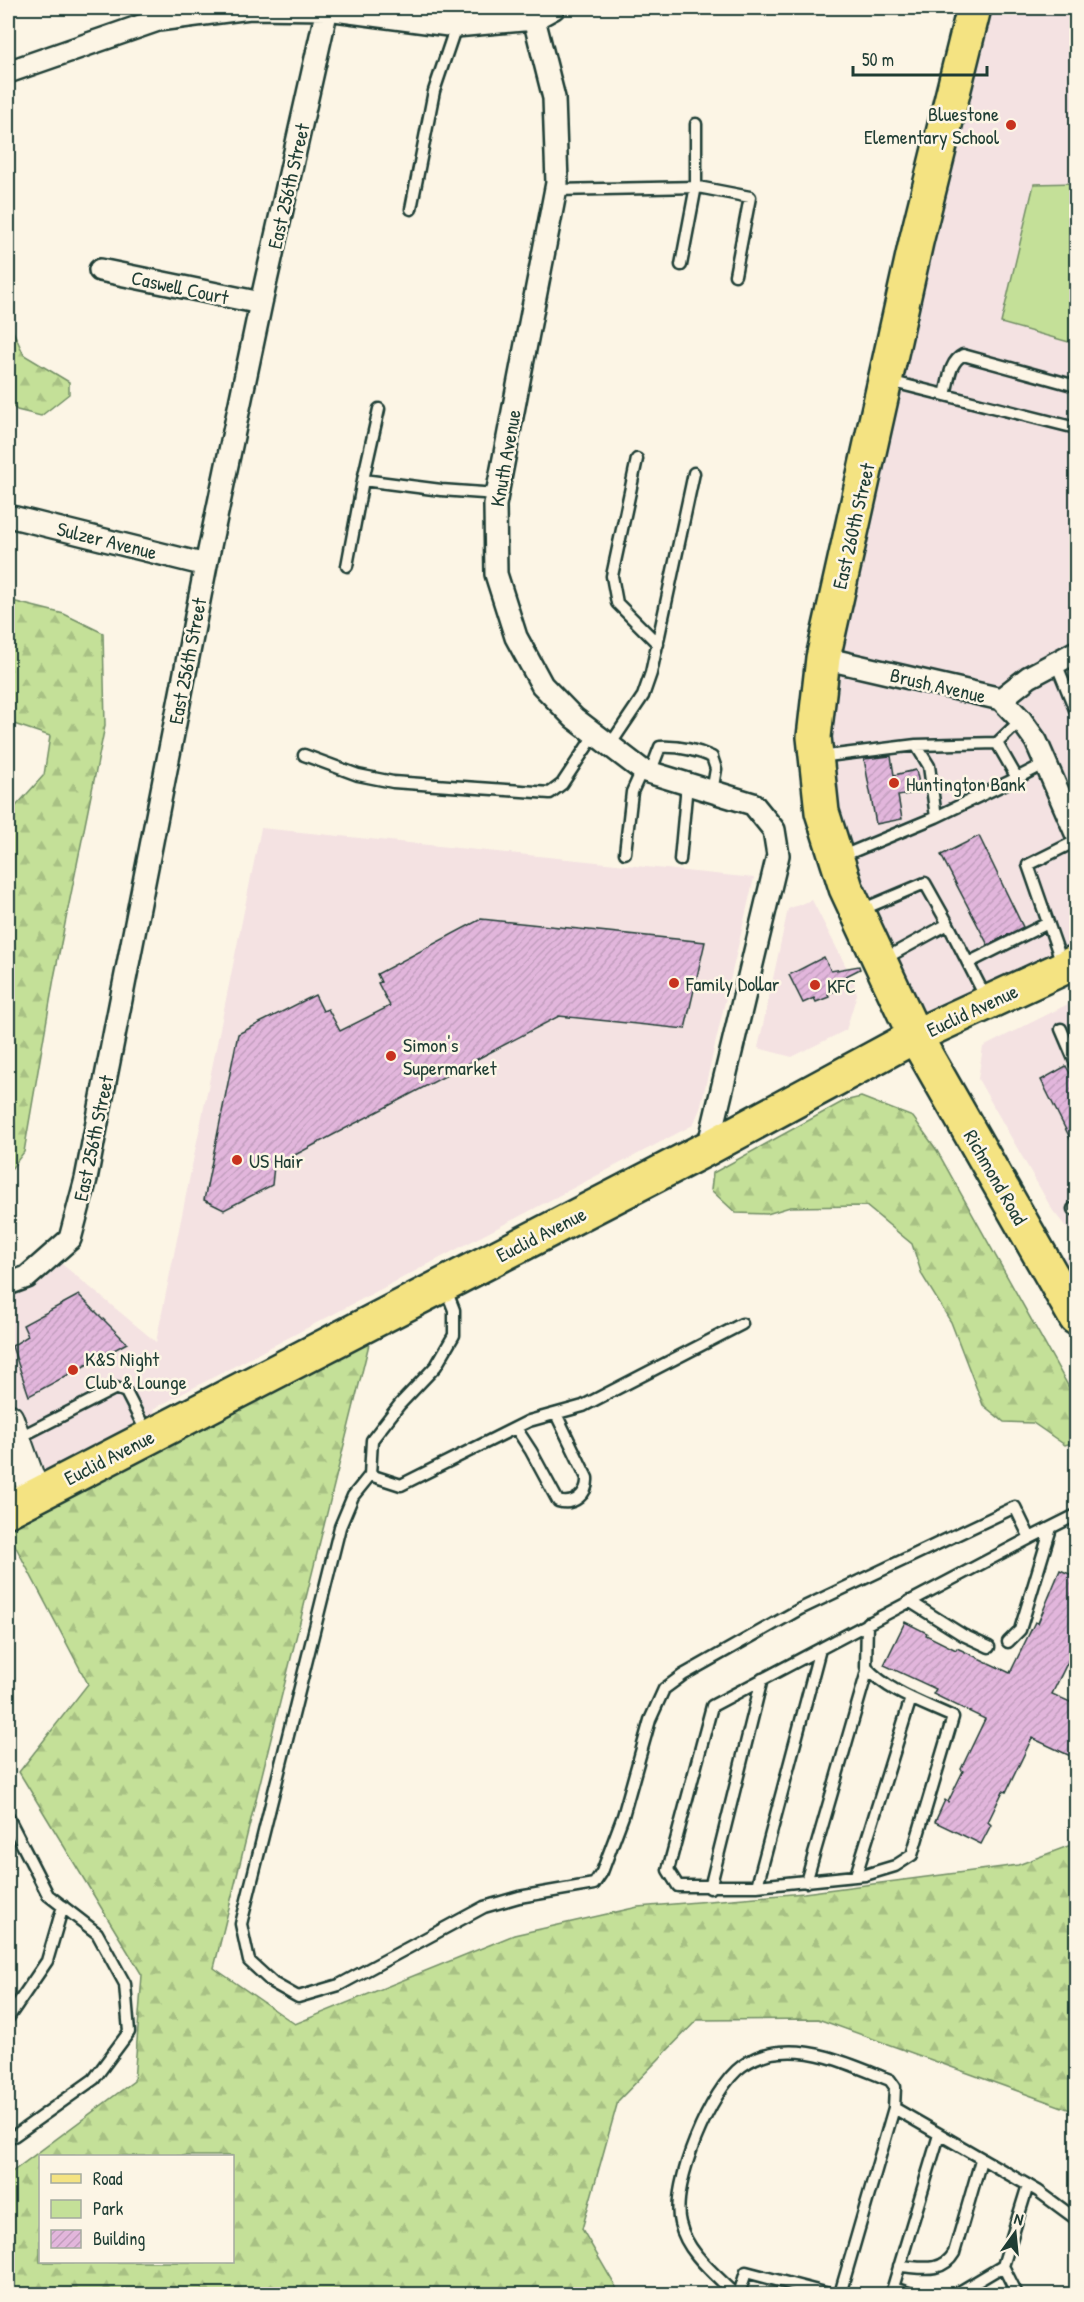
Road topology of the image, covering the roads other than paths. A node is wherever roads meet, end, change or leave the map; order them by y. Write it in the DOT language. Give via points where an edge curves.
graph roads {
  1 [pos="555,8"];
  2 [pos="974,8"];
  3 [pos="327,9"];
  4 [pos="534,19"];
  5 [pos="456,26"];
  6 [pos="8,72"];
  7 [pos="696,124"];
  8 [pos="696,186"];
  9 [pos="555,190"];
  10 [pos="411,209"];
  11 [pos="681,265"];
  12 [pos="100,270"];
  13 [pos="735,275"];
  14 [pos="261,303"];
  15 [pos="885,381"];
  16 [pos="1077,386"];
  17 [pos="945,395"];
  18 [pos="379,409"];
  19 [pos="1077,428"];
  20 [pos="637,459"];
  21 [pos="694,473"];
  22 [pos="363,480"];
  23 [pos="497,494"];
  24 [pos="8,516"];
  25 [pos="206,565"];
  26 [pos="347,566"];
  27 [pos="658,644"];
  28 [pos="1077,652"];
  29 [pos="823,658"];
  30 [pos="1056,663"];
  31 [pos="1001,699"];
  32 [pos="1076,708"];
  33 [pos="1021,720"];
  34 [pos="602,740"];
  35 [pos="997,743"];
  36 [pos="916,745"];
  37 [pos="304,754"];
  38 [pos="816,757"];
  39 [pos="1046,763"];
  40 [pos="646,772"];
  41 [pos="1017,778"];
  42 [pos="687,784"];
  43 [pos="712,792"];
  44 [pos="936,817"];
  45 [pos="1076,830"];
  46 [pos="625,853"];
  47 [pos="837,858"];
  48 [pos="680,860"];
  49 [pos="858,912"];
  50 [pos="1048,923"];
  51 [pos="948,924"];
  52 [pos="881,960"];
  53 [pos="968,963"];
  54 [pos="1070,965"];
  55 [pos="988,1003"];
  56 [pos="1061,1029"];
  57 [pos="915,1036"];
  58 [pos="1077,1064"];
  59 [pos="708,1148"];
  60 [pos="8,1284"];
  61 [pos="444,1284"];
  62 [pos="1077,1318"];
  63 [pos="742,1324"];
  64 [pos="555,1414"];
  65 [pos="516,1428"];
  66 [pos="11,1429"];
  67 [pos="149,1437"];
  68 [pos="370,1475"];
  69 [pos="21,1503"];
  70 [pos="1077,1515"];
  71 [pos="1051,1528"];
  72 [pos="1030,1538"];
  73 [pos="909,1601"];
  74 [pos="867,1623"];
  75 [pos="1008,1642"];
  76 [pos="989,1647"];
  77 [pos="820,1648"];
  78 [pos="868,1668"];
  79 [pos="762,1679"];
  80 [pos="911,1698"];
  81 [pos="8,1817"];
  82 [pos="11,1832"];
  83 [pos="856,1875"];
  84 [pos="806,1882"];
  85 [pos="757,1886"];
  86 [pos="710,1888"];
  87 [pos="63,1906"];
  88 [pos="8,2018"];
  89 [pos="894,2108"];
  90 [pos="939,2135"];
  91 [pos="8,2136"];
  92 [pos="981,2160"];
  93 [pos="1028,2185"];
  94 [pos="1077,2219"];
  95 [pos="899,2266"];
  96 [pos="1003,2266"];
  97 [pos="790,2289"];
  98 [pos="892,2291"];
  99 [pos="737,2295"];
  100 [pos="829,2295"];
  101 [pos="840,2295"];
  102 [pos="912,2295"];
  103 [pos="956,2295"];
  104 [pos="1017,2295"];
  1 -- 4 [label="street"];
  2 -- 15 [label="main road, East 260th Street"];
  3 -- 5 [label="street"];
  3 -- 6 [label="street" via="250,8 158,20"];
  3 -- 14 [label="street, East 256th Street"];
  4 -- 5 [label="street"];
  4 -- 9 [label="street, Knuth Avenue" via="554,98"];
  5 -- 10 [label="lane" via="434,92"];
  7 -- 8 [label="lane"];
  8 -- 9 [label="lane"];
  8 -- 11 [label="lane"];
  8 -- 13 [label="lane" via="750,197"];
  9 -- 23 [label="street, Knuth Avenue"];
  12 -- 14 [label="street, Caswell Court"];
  14 -- 25 [label="street, East 256th Street"];
  15 -- 17 [label="lane"];
  15 -- 29 [label="main road, East 260th Street"];
  16 -- 17 [label="lane" via="963,356 952,365"];
  17 -- 19 [label="lane"];
  18 -- 22 [label="lane"];
  20 -- 27 [label="lane" via="612,576 616,603"];
  21 -- 27 [label="lane"];
  22 -- 23 [label="lane"];
  22 -- 26 [label="lane"];
  23 -- 34 [label="street, Knuth Avenue" via="496,574 516,638 542,685"];
  24 -- 25 [label="street, Sulzer Avenue"];
  25 -- 60 [label="street, East 256th Street" via="86,1179 70,1239 27,1277"];
  27 -- 34 [label="lane" via="643,696"];
  28 -- 30 [label="street, Brush Avenue"];
  29 -- 31 [label="street, Brush Avenue"];
  29 -- 38 [label="main road, East 260th Street" via="813,737"];
  30 -- 31 [label="street, Brush Avenue" via="1029,677"];
  30 -- 32 [label="lane"];
  31 -- 33 [label="street"];
  33 -- 35 [label="lane"];
  33 -- 39 [label="street"];
  34 -- 37 [label="lane" via="550,792 393,782 358,775"];
  34 -- 40 [label="street, Knuth Avenue"];
  35 -- 36 [label="lane"];
  35 -- 41 [label="lane"];
  36 -- 38 [label="lane"];
  36 -- 44 [label="lane" via="929,766"];
  38 -- 47 [label="main road, East 260th Street" via="822,812"];
  39 -- 41 [label="lane"];
  39 -- 45 [label="street"];
  40 -- 42 [label="street, Knuth Avenue"];
  40 -- 43 [label="lane" via="660,747 705,754 712,757 716,769"];
  40 -- 46 [label="lane" via="632,792"];
  41 -- 44 [label="lane"];
  42 -- 43 [label="street, Knuth Avenue"];
  42 -- 48 [label="lane"];
  43 -- 59 [label="street, Knuth Avenue" via="753,804 774,830 778,855"];
  44 -- 47 [label="lane"];
  45 -- 50 [label="lane" via="1028,865"];
  47 -- 49 [label="main road, East 260th Street"];
  49 -- 51 [label="lane" via="925,883"];
  49 -- 52 [label="main road, East 260th Street"];
  50 -- 53 [label="lane"];
  50 -- 54 [label="lane"];
  51 -- 52 [label="lane"];
  51 -- 53 [label="lane"];
  52 -- 57 [label="main road, East 260th Street"];
  53 -- 55 [label="lane"];
  54 -- 55 [label="main road, Euclid Avenue"];
  55 -- 57 [label="main road, Euclid Avenue"];
  56 -- 58 [label="lane"];
  57 -- 59 [label="main road, Euclid Avenue"];
  57 -- 62 [label="main road, Richmond Road"];
  59 -- 61 [label="main road, Euclid Avenue"];
  61 -- 67 [label="main road, Euclid Avenue"];
  61 -- 68 [label="lane" via="454,1310 454,1335 436,1366 372,1440"];
  63 -- 64 [label="lane" via="583,1406"];
  64 -- 65 [label="lane"];
  64 -- 65 [label="lane" via="587,1478 582,1496 572,1502 558,1501"];
  65 -- 68 [label="lane" via="401,1485"];
  66 -- 67 [label="lane" via="116,1388 126,1392"];
  66 -- 69 [label="main road"];
  67 -- 69 [label="main road, Euclid Avenue"];
  68 -- 72 [label="lane" via="353,1496 340,1527 241,1924 249,1961 273,1983 298,1997 339,1985 484,1907 594,1884 623,1816 650,1720 664,1689 683,1675 800,1609 1015,1507"];
  70 -- 71 [label="lane"];
  71 -- 72 [label="lane"];
  71 -- 75 [label="lane" via="1020,1630"];
  72 -- 73 [label="lane"];
  73 -- 74 [label="lane"];
  73 -- 76 [label="lane"];
  74 -- 77 [label="lane"];
  74 -- 78 [label="lane"];
  77 -- 79 [label="lane"];
  77 -- 85 [label="lane"];
  78 -- 80 [label="lane" via="887,1687"];
  78 -- 84 [label="lane"];
  79 -- 86 [label="lane"];
  79 -- 86 [label="lane" via="712,1706 668,1870 678,1886"];
  80 -- 83 [label="lane"];
  80 -- 83 [label="lane" via="953,1717 912,1856 895,1866"];
  81 -- 82 [label="lane"];
  82 -- 87 [label="lane" via="48,1895"];
  83 -- 84 [label="lane"];
  84 -- 85 [label="lane"];
  85 -- 86 [label="lane"];
  87 -- 88 [label="lane" via="47,1961"];
  87 -- 91 [label="lane" via="97,1933 125,1984 129,2032 94,2079 14,2136"];
  89 -- 90 [label="lane"];
  89 -- 99 [label="lane" via="895,2087 890,2080 830,2058 780,2052 741,2066 730,2078 698,2132 685,2171 679,2221 698,2256"];
  89 -- 101 [label="lane"];
  90 -- 92 [label="lane"];
  90 -- 95 [label="lane"];
  92 -- 93 [label="lane"];
  92 -- 95 [label="lane" via="950,2260 937,2268"];
  93 -- 94 [label="lane"];
  93 -- 96 [label="lane"];
  95 -- 98 [label="lane"];
  96 -- 103 [label="lane"];
  96 -- 104 [label="lane"];
  97 -- 99 [label="lane" via="746,2272"];
  97 -- 100 [label="lane"];
  98 -- 102 [label="lane"];
}
